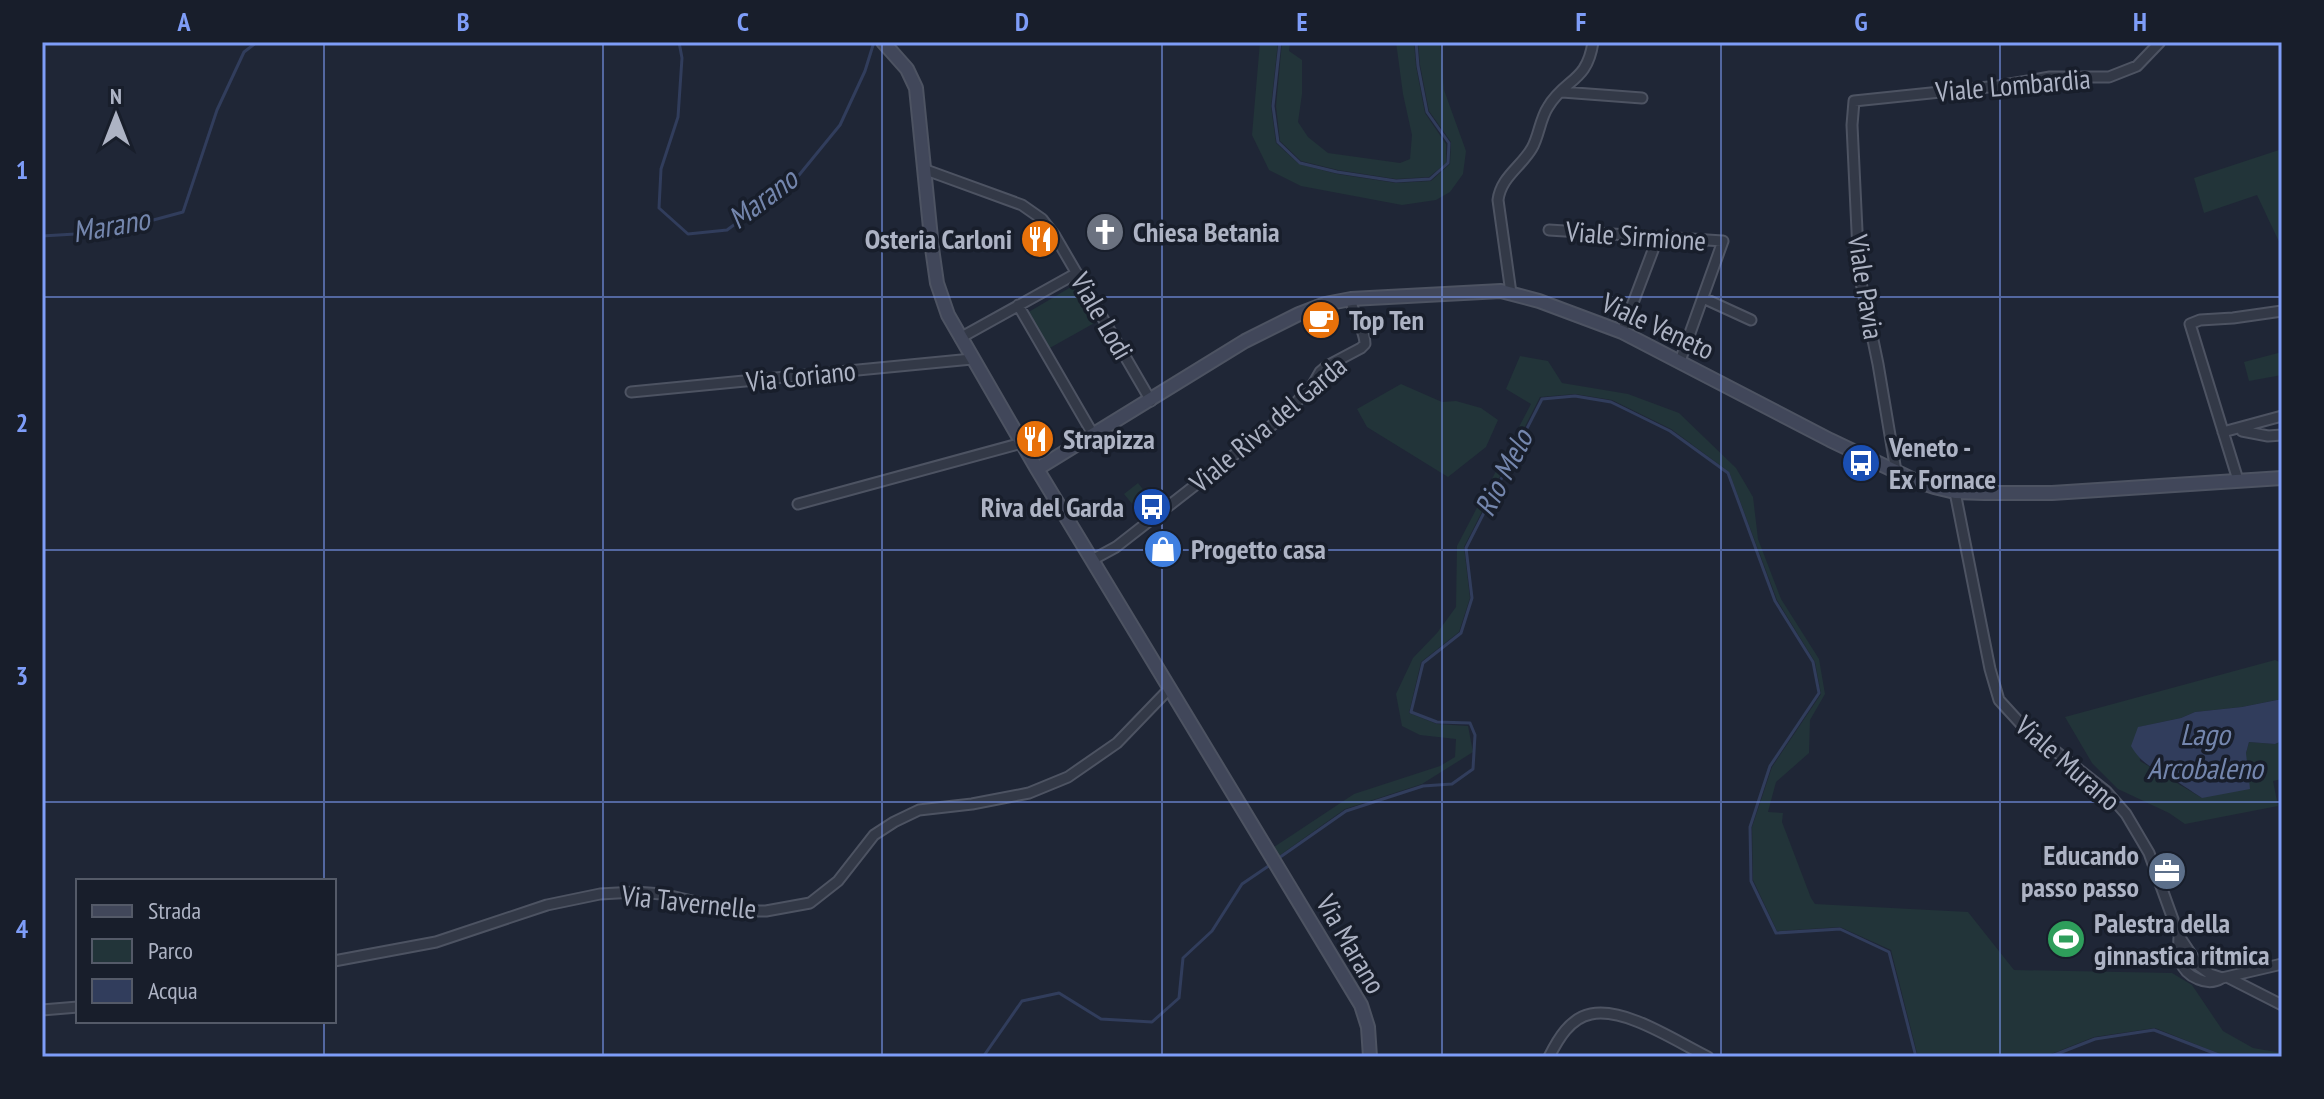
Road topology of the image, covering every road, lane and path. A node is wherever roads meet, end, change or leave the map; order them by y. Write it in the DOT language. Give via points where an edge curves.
graph roads {
  1 [pos="1593,42"];
  2 [pos="2160,42"];
  3 [pos="887,45"];
  4 [pos="1562,92"];
  5 [pos="1642,98"];
  6 [pos="1854,101"];
  7 [pos="926,170"];
  8 [pos="1549,230"];
  9 [pos="1658,237"];
  10 [pos="1077,273"];
  11 [pos="1511,293"];
  12 [pos="1703,298"];
  13 [pos="1351,299"];
  14 [pos="1018,305"];
  15 [pos="2282,311"];
  16 [pos="1751,320"];
  17 [pos="1622,332"];
  18 [pos="960,338"];
  19 [pos="972,359"];
  20 [pos="1680,361"];
  21 [pos="631,392"];
  22 [pos="1151,401"];
  23 [pos="2282,416"];
  24 [pos="2241,428"];
  25 [pos="2223,432"];
  26 [pos="2282,435"];
  27 [pos="1094,436"];
  28 [pos="1022,443"];
  29 [pos="1037,469"];
  30 [pos="1896,471"];
  31 [pos="2282,478"];
  32 [pos="2238,480"];
  33 [pos="1955,492"];
  34 [pos="798,504"];
  35 [pos="1092,560"];
  36 [pos="1169,689"];
  37 [pos="2179,936"];
  38 [pos="336,961"];
  39 [pos="2282,964"];
  40 [pos="2199,966"];
  41 [pos="2193,977"];
  42 [pos="2225,977"];
  43 [pos="2282,1005"];
  44 [pos="76,1007"];
  45 [pos="42,1010"];
  46 [pos="1370,1057"];
  47 [pos="1549,1057"];
  48 [pos="1708,1057"];
  1 -- 4 [label="street" via="1586,68"];
  2 -- 6 [label="street, Viale Lombardia" via="2137,66 2109,77 2050,77"];
  3 -- 7 [label="main road, Via Marano" via="916,88"];
  4 -- 5 [label="street"];
  4 -- 11 [label="street" via="1548,107 1533,147 1499,192"];
  6 -- 30 [label="street, Viale Pavia" via="1859,273"];
  7 -- 10 [label="street, Viale Lodi" via="1032,210"];
  7 -- 18 [label="main road, Via Marano" via="937,283"];
  8 -- 9 [label="street, Viale Sirmione"];
  9 -- 12 [label="street, Viale Sirmione" via="1723,241"];
  9 -- 17 [label="street"];
  10 -- 14 [label="street"];
  10 -- 22 [label="street, Viale Lodi"];
  11 -- 13 [label="main road, Viale Veneto"];
  11 -- 17 [label="main road, Viale Veneto"];
  12 -- 16 [label="street"];
  12 -- 20 [label="street"];
  13 -- 22 [label="main road, Viale Veneto" via="1299,314 1245,341"];
  13 -- 35 [label="street, Viale Riva del Garda" via="1365,344 1327,366 1280,419"];
  14 -- 18 [label="street"];
  14 -- 27 [label="street"];
  15 -- 25 [label="street" via="2190,324"];
  17 -- 20 [label="main road, Viale Veneto"];
  18 -- 19 [label="main road, Via Marano"];
  19 -- 21 [label="street, Via Coriano"];
  19 -- 28 [label="main road, Via Marano"];
  20 -- 30 [label="main road, Viale Veneto"];
  22 -- 27 [label="main road, Viale Veneto"];
  23 -- 24 [label="street"];
  24 -- 25 [label="street"];
  24 -- 26 [label="street"];
  25 -- 32 [label="street"];
  27 -- 29 [label="main road, Viale Veneto"];
  28 -- 29 [label="main road, Via Marano"];
  28 -- 34 [label="street"];
  29 -- 35 [label="main road, Via Marano"];
  30 -- 33 [label="main road, Viale Veneto"];
  31 -- 32 [label="main road, Viale Veneto"];
  32 -- 33 [label="main road, Viale Veneto" via="2052,493"];
  33 -- 37 [label="street, Viale Murano" via="1999,700 2126,814 2149,853"];
  35 -- 36 [label="main road, Via Marano"];
  36 -- 38 [label="street, Via Tavernelle" via="1117,743 1068,777 1029,793 919,810 894,822 874,835 838,881 810,903 735,911 662,894 600,894 547,905 436,942"];
  36 -- 46 [label="main road, Via Marano" via="1361,1005"];
  37 -- 40 [label="street, Viale Murano"];
  37 -- 41 [label="street, Viale Murano" via="2181,966"];
  39 -- 42 [label="street, Viale Murano"];
  40 -- 41 [label="street"];
  40 -- 42 [label="street, Viale Murano"];
  41 -- 42 [label="street, Viale Murano" via="2206,982"];
  42 -- 43 [label="street, Viale Murano"];
  44 -- 45 [label="street"];
  47 -- 48 [label="street" via="1559,1037 1590,1014 1633,1020"];
}
